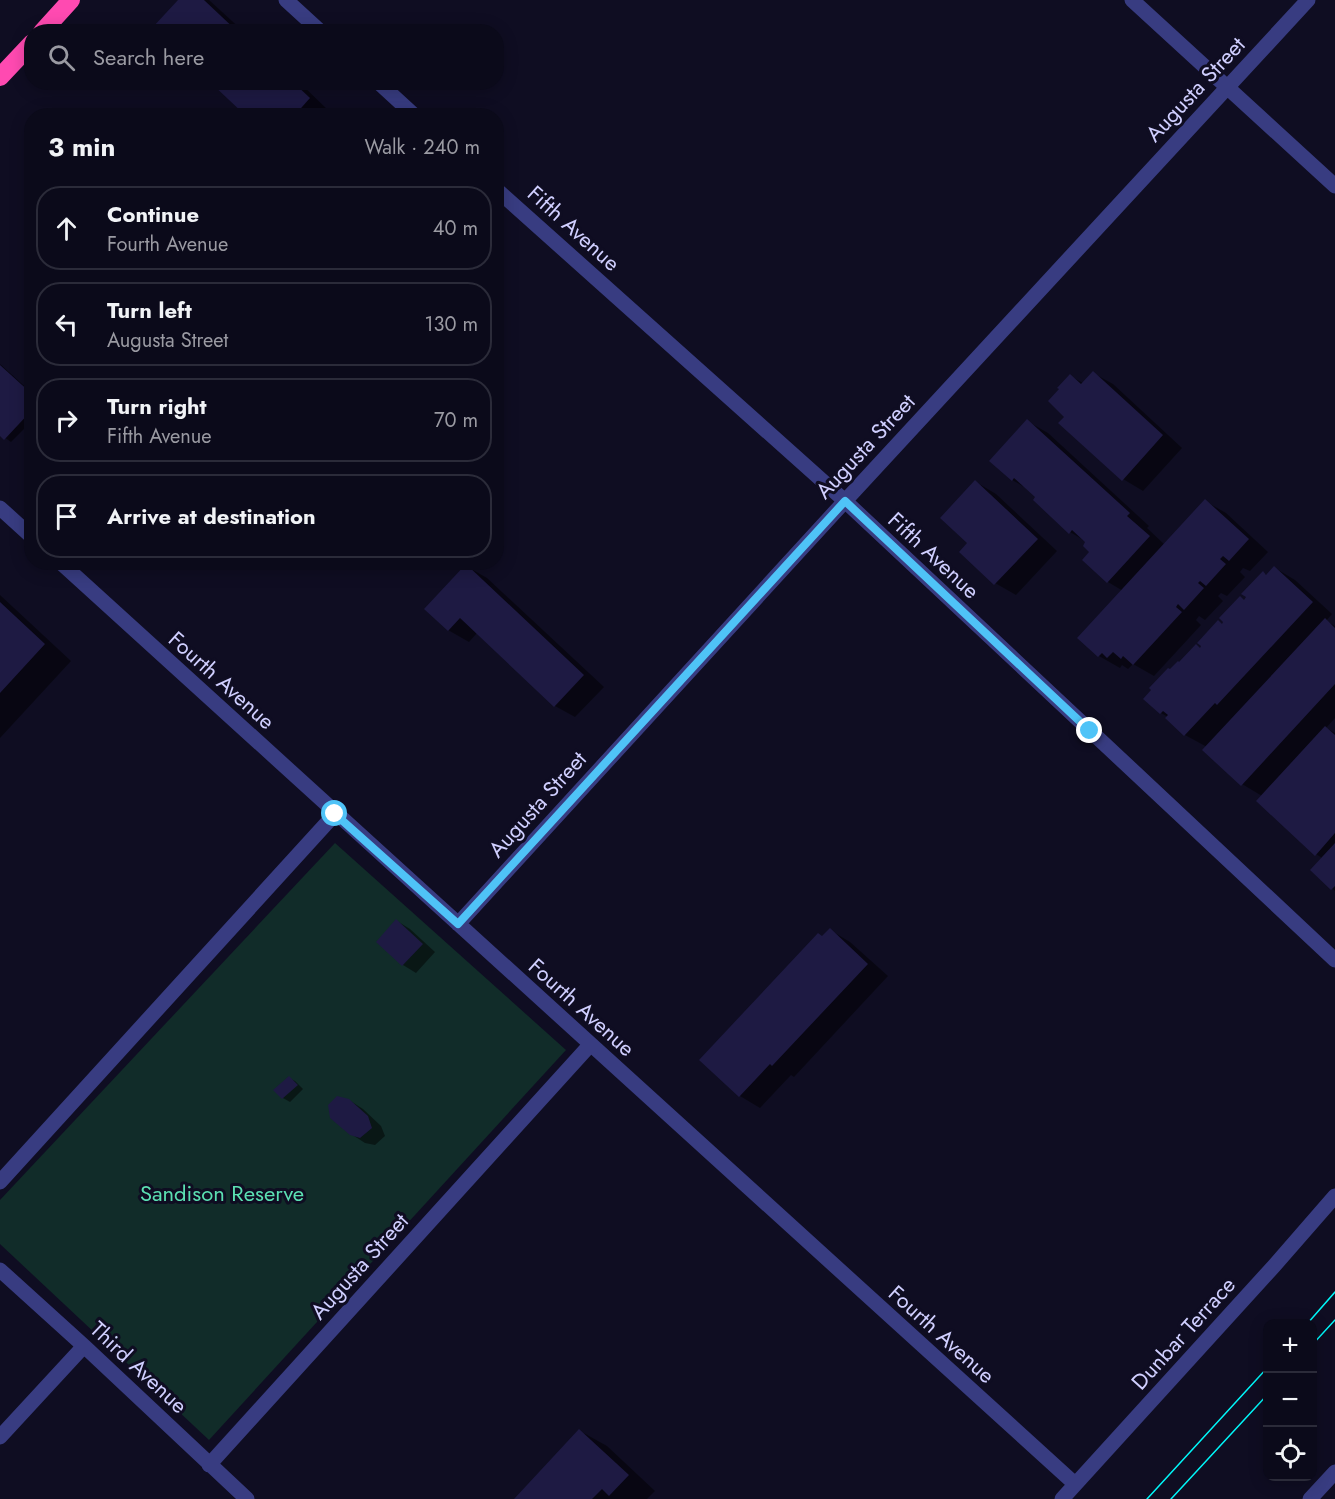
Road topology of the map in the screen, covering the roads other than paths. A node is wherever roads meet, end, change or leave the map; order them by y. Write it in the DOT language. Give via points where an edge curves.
graph roads {
  1 [pos="72,0"];
  2 [pos="286,0"];
  3 [pos="1132,0"];
  4 [pos="1308,0"];
  5 [pos="50,24"];
  6 [pos="312,24"];
  7 [pos="24,52"];
  8 [pos="0,77"];
  9 [pos="1227,88"];
  10 [pos="387,90"];
  11 [pos="406,108"];
  12 [pos="1335,186"];
  13 [pos="504,196"];
  14 [pos="845,501"];
  15 [pos="0,508"];
  16 [pos="24,530"];
  17 [pos="69,570"];
  18 [pos="335,814"];
  19 [pos="458,924"];
  20 [pos="1335,960"];
  21 [pos="590,1045"];
  22 [pos="0,1182"];
  23 [pos="1335,1196"];
  24 [pos="0,1270"];
  25 [pos="84,1346"];
  26 [pos="0,1437"];
  27 [pos="209,1465"];
  28 [pos="1335,1472"];
  29 [pos="1075,1484"];
  30 [pos="247,1499"];
  31 [pos="1062,1499"];
  32 [pos="1310,1499"];
  1 -- 5 [label="highway"];
  2 -- 6 [label="street"];
  3 -- 9 [label="street"];
  4 -- 9 [label="street, Augusta Street"];
  7 -- 8 [label="highway"];
  9 -- 12 [label="street"];
  9 -- 14 [label="street, Augusta Street"];
  10 -- 11 [label="street"];
  13 -- 14 [label="street, Fifth Avenue"];
  14 -- 19 [label="street, Augusta Street"];
  14 -- 20 [label="street, Fifth Avenue"];
  15 -- 16 [label="street"];
  17 -- 18 [label="street, Fourth Avenue"];
  18 -- 19 [label="street, Fourth Avenue"];
  18 -- 22 [label="street"];
  19 -- 21 [label="street, Fourth Avenue"];
  21 -- 27 [label="street, Augusta Street"];
  21 -- 29 [label="street, Fourth Avenue"];
  23 -- 29 [label="street, Dunbar Terrace"];
  24 -- 25 [label="street, Third Avenue"];
  25 -- 26 [label="street"];
  25 -- 27 [label="street, Third Avenue"];
  27 -- 30 [label="street, Third Avenue"];
  28 -- 32 [label="street"];
  29 -- 31 [label="street, Dunbar Terrace"];
}
